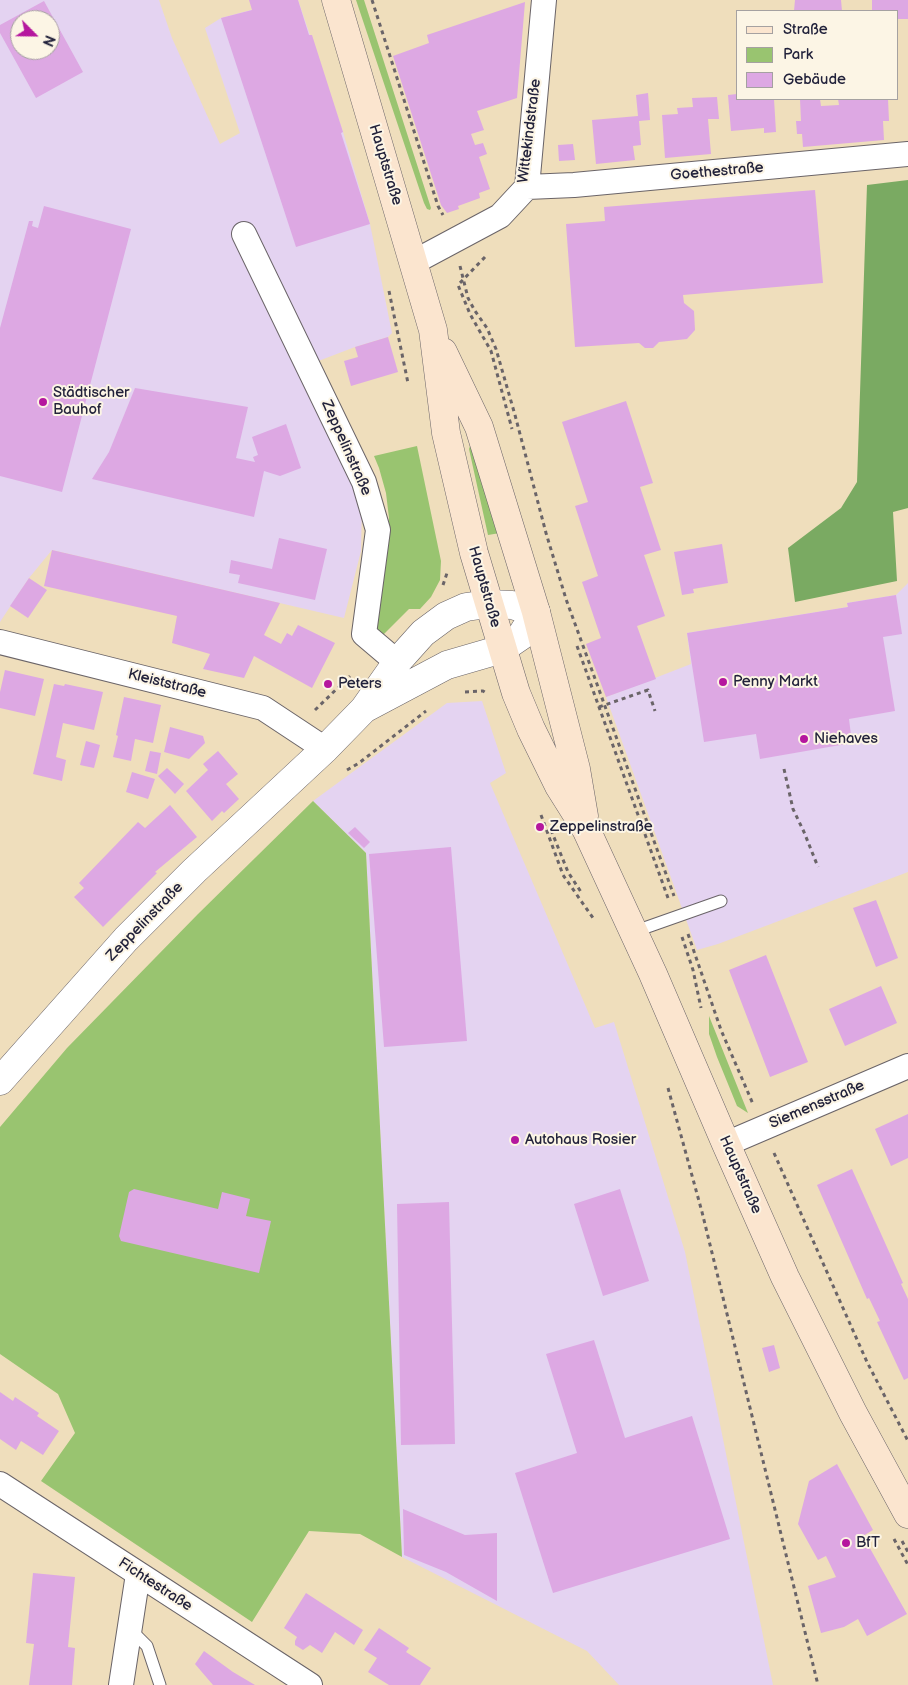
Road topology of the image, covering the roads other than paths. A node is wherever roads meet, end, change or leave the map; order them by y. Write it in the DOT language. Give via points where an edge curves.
graph roads {
  1 [pos="336,0"];
  2 [pos="544,0"];
  3 [pos="908,154"];
  4 [pos="527,187"];
  5 [pos="244,234"];
  6 [pos="414,262"];
  7 [pos="433,330"];
  8 [pos="488,604"];
  9 [pos="536,612"];
  10 [pos="0,642"];
  11 [pos="502,649"];
  12 [pos="388,655"];
  13 [pos="364,709"];
  14 [pos="325,749"];
  15 [pos="586,829"];
  16 [pos="721,901"];
  17 [pos="633,932"];
  18 [pos="908,1066"];
  19 [pos="1,1077"];
  20 [pos="726,1144"];
  21 [pos="0,1484"];
  22 [pos="908,1514"];
  23 [pos="138,1574"];
  24 [pos="129,1635"];
  25 [pos="121,1685"];
  26 [pos="160,1685"];
  27 [pos="310,1685"];
  1 -- 6 [label="main road, Hauptstraße"];
  2 -- 4 [label="street, Wittekindstraße"];
  3 -- 4 [label="street, Goethestraße"];
  4 -- 6 [label="street, Wittekindstraße" via="500,216"];
  5 -- 12 [label="street, Zeppelinstraße" via="364,482 378,530 364,634"];
  6 -- 7 [label="main road, Hauptstraße"];
  7 -- 8 [label="main road, Hauptstraße" via="446,433"];
  7 -- 9 [label="main road, Hauptstraße" via="479,427"];
  8 -- 9 [label="street, Zeppelinstraße" via="512,605"];
  8 -- 11 [label="main road, Hauptstraße"];
  8 -- 12 [label="street, Zeppelinstraße" via="466,607 446,616"];
  9 -- 11 [label="street, Zeppelinstraße" via="521,636"];
  9 -- 15 [label="main road, Hauptstraße" via="576,769"];
  10 -- 14 [label="street, Kleiststraße" via="263,708"];
  11 -- 13 [label="street, Zeppelinstraße" via="447,665"];
  11 -- 15 [label="main road, Hauptstraße" via="532,729 559,786"];
  12 -- 13 [label="street, Zeppelinstraße"];
  13 -- 14 [label="street, Zeppelinstraße"];
  14 -- 19 [label="street, Zeppelinstraße" via="126,939"];
  15 -- 17 [label="main road, Hauptstraße"];
  16 -- 17 [label="lane"];
  17 -- 20 [label="main road, Hauptstraße"];
  18 -- 20 [label="street, Siemensstraße"];
  20 -- 22 [label="main road, Hauptstraße" via="790,1285 853,1413"];
  21 -- 23 [label="street, Fichtestraße"];
  23 -- 24 [label="street"];
  23 -- 27 [label="street, Fichtestraße"];
  24 -- 25 [label="street"];
  24 -- 26 [label="lane" via="137,1636 147,1646"];
}
